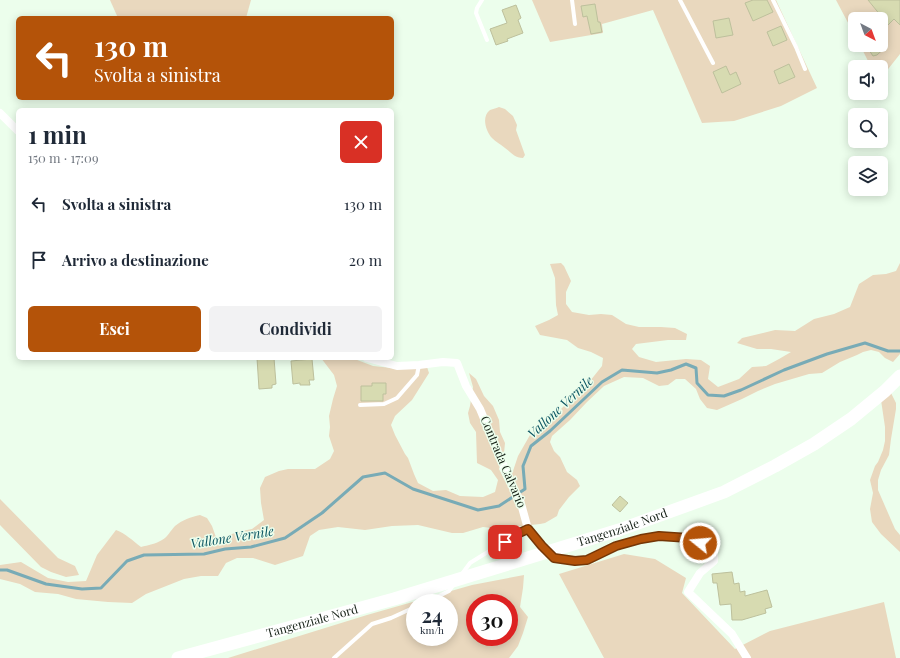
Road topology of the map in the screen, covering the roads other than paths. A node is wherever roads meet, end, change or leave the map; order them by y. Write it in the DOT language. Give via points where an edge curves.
graph roads {
  1 [pos="482,0"];
  2 [pos="572,0"];
  3 [pos="680,0"];
  4 [pos="773,0"];
  5 [pos="575,24"];
  6 [pos="487,40"];
  7 [pos="713,63"];
  8 [pos="805,69"];
  9 [pos="0,113"];
  10 [pos="16,129"];
  11 [pos="374,360"];
  12 [pos="419,365"];
  13 [pos="900,376"];
  14 [pos="360,405"];
  15 [pos="528,529"];
  16 [pos="443,594"];
  17 [pos="406,611"];
  18 [pos="178,658"];
  19 [pos="334,658"];
  20 [pos="747,658"];
  1 -- 6 [label="lane" via="476,13"];
  2 -- 5 [label="lane"];
  3 -- 7 [label="lane"];
  4 -- 8 [label="lane"];
  9 -- 10 [label="street"];
  11 -- 12 [label="street, Contrada Calvario" via="397,366"];
  12 -- 14 [label="lane" via="417,375 397,398 384,404"];
  12 -- 15 [label="street, Contrada Calvario" via="457,363 520,500"];
  13 -- 18 [label="main road, Tangenziale Nord" via="851,419 820,440 724,492 619,530 394,599"];
  15 -- 16 [label="lane" via="470,563 449,591"];
  15 -- 20 [label="street, Contrada Calvario" via="554,558 575,561 587,560 616,546 659,536 689,538 711,548 714,561 700,573 688,592 732,634"];
  17 -- 19 [label="lane" via="372,624"];
}
